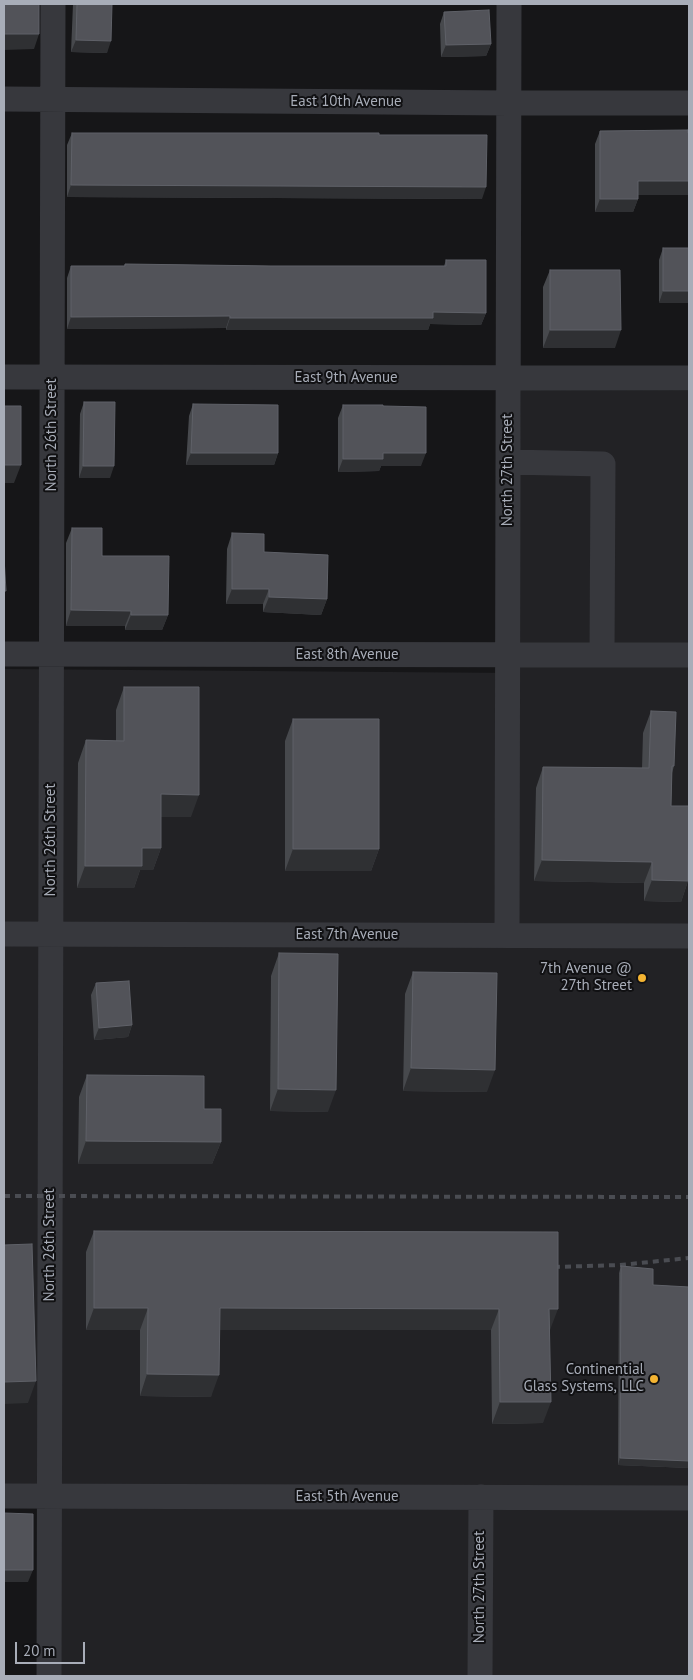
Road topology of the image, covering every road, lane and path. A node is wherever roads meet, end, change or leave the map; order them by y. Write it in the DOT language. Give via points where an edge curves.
graph roads {
  1 [pos="53,4"];
  2 [pos="509,4"];
  3 [pos="4,99"];
  4 [pos="52,100"];
  5 [pos="509,103"];
  6 [pos="689,103"];
  7 [pos="4,377"];
  8 [pos="52,377"];
  9 [pos="508,378"];
  10 [pos="689,378"];
  11 [pos="508,462"];
  12 [pos="4,654"];
  13 [pos="52,654"];
  14 [pos="508,655"];
  15 [pos="602,655"];
  16 [pos="689,655"];
  17 [pos="4,934"];
  18 [pos="51,935"];
  19 [pos="507,935"];
  20 [pos="689,936"];
  21 [pos="4,1496"];
  22 [pos="50,1497"];
  23 [pos="481,1497"];
  24 [pos="689,1498"];
  25 [pos="49,1676"];
  26 [pos="480,1676"];
  1 -- 4 [label="street, North 26th Street"];
  2 -- 5 [label="street, North 27th Street"];
  3 -- 4 [label="street, East 10th Avenue"];
  4 -- 5 [label="street, East 10th Avenue"];
  4 -- 8 [label="street, North 26th Street"];
  5 -- 6 [label="street, East 10th Avenue"];
  5 -- 9 [label="street, North 27th Street"];
  7 -- 8 [label="street, East 9th Avenue"];
  8 -- 9 [label="street, East 9th Avenue"];
  8 -- 13 [label="street, North 26th Street"];
  9 -- 10 [label="street, East 9th Avenue"];
  9 -- 11 [label="street, North 27th Street"];
  11 -- 14 [label="street, North 27th Street"];
  11 -- 15 [label="street" via="603,464"];
  12 -- 13 [label="street, East 8th Avenue"];
  13 -- 14 [label="street, East 8th Avenue"];
  13 -- 18 [label="street, North 26th Street"];
  14 -- 15 [label="street, East 8th Avenue"];
  14 -- 19 [label="street, North 27th Street"];
  15 -- 16 [label="street, East 8th Avenue"];
  17 -- 18 [label="street, East 7th Avenue"];
  18 -- 19 [label="street, East 7th Avenue"];
  18 -- 22 [label="street, North 26th Street"];
  19 -- 20 [label="street, East 7th Avenue"];
  21 -- 22 [label="street, East 5th Avenue"];
  22 -- 23 [label="street, East 5th Avenue"];
  22 -- 25 [label="street, North 26th Street"];
  23 -- 24 [label="street, East 5th Avenue"];
  23 -- 26 [label="street, North 27th Street"];
}
